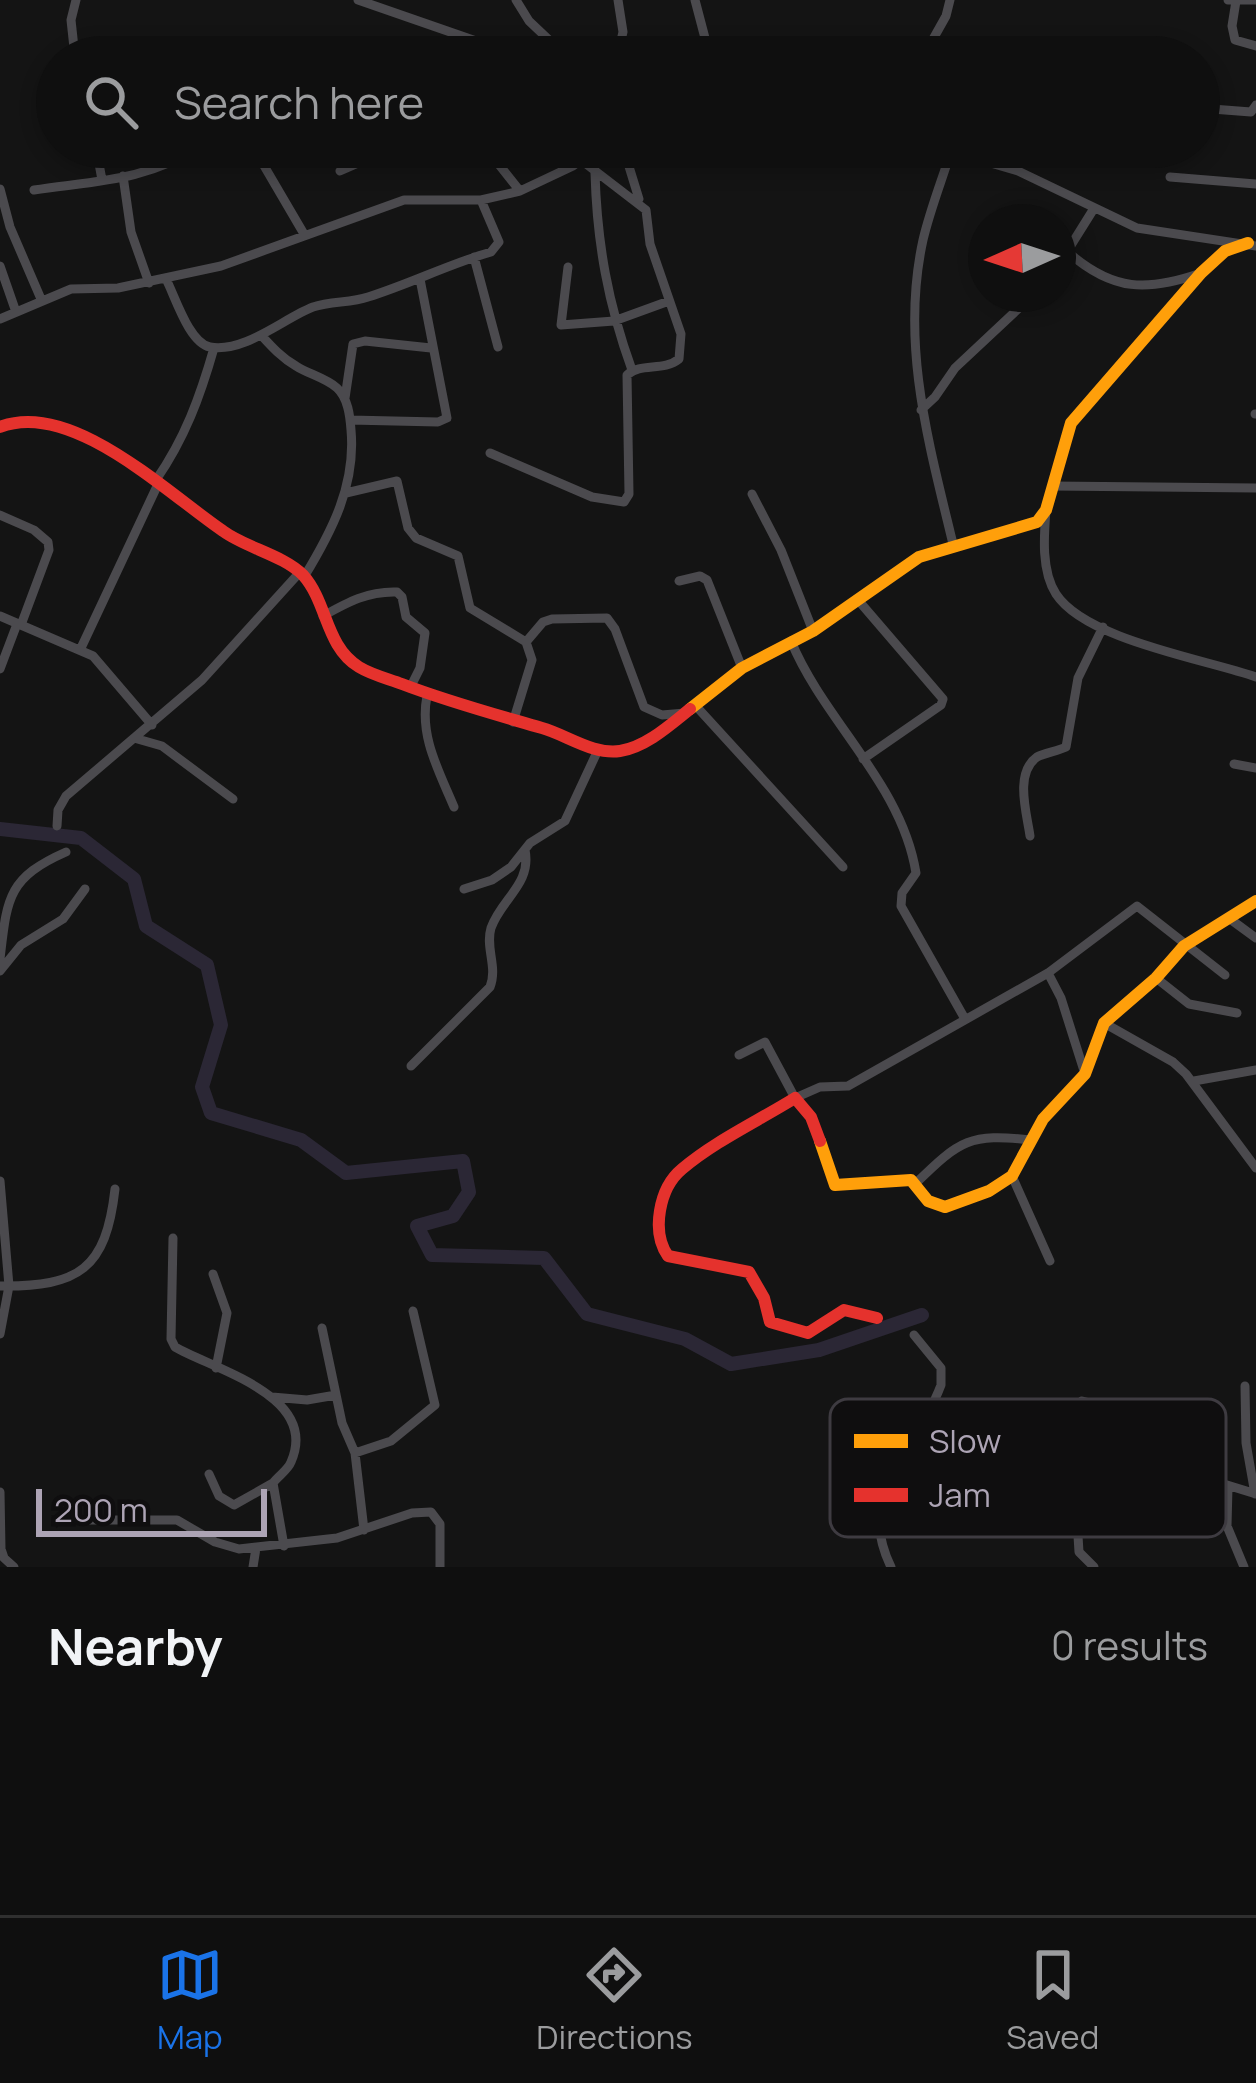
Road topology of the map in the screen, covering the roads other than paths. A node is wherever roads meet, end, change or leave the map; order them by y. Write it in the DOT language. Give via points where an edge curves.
graph roads {
  1 [pos="76,0"];
  2 [pos="358,0"];
  3 [pos="516,0"];
  4 [pos="618,0"];
  5 [pos="695,0"];
  6 [pos="950,0"];
  7 [pos="1256,0"];
  8 [pos="1232,1"];
  9 [pos="73,36"];
  10 [pos="462,36"];
  11 [pos="545,36"];
  12 [pos="622,36"];
  13 [pos="704,36"];
  14 [pos="936,36"];
  15 [pos="1256,46"];
  16 [pos="1256,105"];
  17 [pos="1220,110"];
  18 [pos="100,168"];
  19 [pos="159,168"];
  20 [pos="265,168"];
  21 [pos="347,168"];
  22 [pos="502,168"];
  23 [pos="565,168"];
  24 [pos="589,168"];
  25 [pos="628,168"];
  26 [pos="946,168"];
  27 [pos="1008,168"];
  28 [pos="340,171"];
  29 [pos="595,173"];
  30 [pos="123,176"];
  31 [pos="1170,177"];
  32 [pos="102,180"];
  33 [pos="1256,184"];
  34 [pos="0,189"];
  35 [pos="34,190"];
  36 [pos="520,191"];
  37 [pos="481,200"];
  38 [pos="642,205"];
  39 [pos="1093,210"];
  40 [pos="304,234"];
  41 [pos="1076,240"];
  42 [pos="1252,244"];
  43 [pos="474,256"];
  44 [pos="1076,258"];
  45 [pos="0,266"];
  46 [pos="568,267"];
  47 [pos="1201,273"];
  48 [pos="166,278"];
  49 [pos="420,279"];
  50 [pos="149,283"];
  51 [pos="41,299"];
  52 [pos="669,301"];
  53 [pos="16,312"];
  54 [pos="1015,312"];
  55 [pos="0,319"];
  56 [pos="614,320"];
  57 [pos="262,335"];
  58 [pos="498,347"];
  59 [pos="214,348"];
  60 [pos="431,348"];
  61 [pos="632,370"];
  62 [pos="345,398"];
  63 [pos="920,410"];
  64 [pos="350,420"];
  65 [pos="0,428"];
  66 [pos="490,453"];
  67 [pos="158,481"];
  68 [pos="1052,486"];
  69 [pos="1256,488"];
  70 [pos="346,493"];
  71 [pos="752,494"];
  72 [pos="1046,510"];
  73 [pos="0,514"];
  74 [pos="953,544"];
  75 [pos="302,574"];
  76 [pos="679,581"];
  77 [pos="858,600"];
  78 [pos="0,616"];
  79 [pos="323,616"];
  80 [pos="19,624"];
  81 [pos="1103,628"];
  82 [pos="813,631"];
  83 [pos="790,641"];
  84 [pos="526,642"];
  85 [pos="82,648"];
  86 [pos="742,668"];
  87 [pos="0,669"];
  88 [pos="1256,677"];
  89 [pos="410,688"];
  90 [pos="427,696"];
  91 [pos="690,709"];
  92 [pos="513,722"];
  93 [pos="152,725"];
  94 [pos="134,738"];
  95 [pos="598,750"];
  96 [pos="863,759"];
  97 [pos="1234,764"];
  98 [pos="1256,768"];
  99 [pos="233,799"];
  100 [pos="454,807"];
  101 [pos="56,826"];
  102 [pos="1030,836"];
  103 [pos="525,850"];
  104 [pos="66,852"];
  105 [pos="843,867"];
  106 [pos="464,889"];
  107 [pos="85,890"];
  108 [pos="1256,901"];
  109 [pos="1230,919"];
  110 [pos="1,934"];
  111 [pos="1256,938"];
  112 [pos="1184,946"];
  113 [pos="0,959"];
  114 [pos="0,971"];
  115 [pos="1048,973"];
  116 [pos="1226,975"];
  117 [pos="1156,978"];
  118 [pos="1237,1012"];
  119 [pos="965,1019"];
  120 [pos="1104,1022"];
  121 [pos="739,1054"];
  122 [pos="411,1066"];
  123 [pos="1256,1070"];
  124 [pos="1085,1074"];
  125 [pos="1194,1081"];
  126 [pos="795,1098"];
  127 [pos="1031,1140"];
  128 [pos="1256,1168"];
  129 [pos="1012,1176"];
  130 [pos="0,1181"];
  131 [pos="916,1183"];
  132 [pos="115,1190"];
  133 [pos="172,1238"];
  134 [pos="1050,1261"];
  135 [pos="213,1274"];
  136 [pos="4,1286"];
  137 [pos="412,1311"];
  138 [pos="877,1318"];
  139 [pos="322,1328"];
  140 [pos="0,1334"];
  141 [pos="914,1335"];
  142 [pos="216,1368"];
  143 [pos="1245,1386"];
  144 [pos="336,1395"];
  145 [pos="272,1396"];
  146 [pos="933,1399"];
  147 [pos="355,1453"];
  148 [pos="209,1474"];
  149 [pos="272,1483"];
  150 [pos="1228,1487"];
  151 [pos="0,1492"];
  152 [pos="1256,1494"];
  153 [pos="86,1520"];
  154 [pos="364,1530"];
  155 [pos="878,1537"];
  156 [pos="1078,1537"];
  157 [pos="284,1546"];
  158 [pos="256,1548"];
  159 [pos="14,1567"];
  160 [pos="253,1567"];
  161 [pos="440,1567"];
  162 [pos="891,1567"];
  163 [pos="1094,1567"];
  164 [pos="1244,1567"];
  1 -- 9 [label="street"];
  2 -- 10 [label="street"];
  3 -- 11 [label="street"];
  4 -- 12 [label="street"];
  5 -- 13 [label="street"];
  6 -- 14 [label="street"];
  7 -- 8 [label="street"];
  8 -- 15 [label="street" via="1235,40"];
  16 -- 17 [label="street" via="1251,112"];
  18 -- 32 [label="street"];
  19 -- 30 [label="street"];
  20 -- 40 [label="street"];
  21 -- 28 [label="street"];
  22 -- 36 [label="street"];
  23 -- 36 [label="street"];
  24 -- 29 [label="street"];
  25 -- 38 [label="street"];
  26 -- 63 [label="street" via="916,282"];
  27 -- 39 [label="street"];
  29 -- 38 [label="street"];
  29 -- 56 [label="street" via="597,239"];
  30 -- 32 [label="street"];
  30 -- 50 [label="street"];
  31 -- 33 [label="street"];
  32 -- 35 [label="street"];
  34 -- 51 [label="street"];
  36 -- 37 [label="street"];
  37 -- 40 [label="street" via="404,200"];
  37 -- 43 [label="street" via="499,242"];
  38 -- 52 [label="street"];
  39 -- 41 [label="street"];
  39 -- 42 [label="street" via="1137,228"];
  40 -- 48 [label="street"];
  42 -- 47 [label="street" via="1225,251"];
  43 -- 49 [label="street"];
  43 -- 58 [label="street"];
  44 -- 47 [label="street" via="1105,279 1143,286"];
  45 -- 53 [label="street"];
  46 -- 56 [label="street" via="561,325"];
  47 -- 68 [label="street" via="1072,423"];
  48 -- 50 [label="street"];
  48 -- 59 [label="street" via="194,334"];
  49 -- 57 [label="street" via="310,308"];
  49 -- 60 [label="street"];
  50 -- 51 [label="street"];
  51 -- 53 [label="street"];
  52 -- 56 [label="street"];
  52 -- 61 [label="street" via="681,334 679,359"];
  53 -- 55 [label="street"];
  54 -- 63 [label="street"];
  56 -- 61 [label="street"];
  57 -- 59 [label="street"];
  57 -- 62 [label="street"];
  59 -- 67 [label="street" via="197,407"];
  60 -- 62 [label="street" via="353,344"];
  60 -- 64 [label="street" via="448,418"];
  61 -- 66 [label="street" via="624,502 592,497"];
  62 -- 64 [label="street"];
  63 -- 74 [label="street"];
  64 -- 70 [label="street" via="354,461"];
  65 -- 67 [label="street" via="41,420"];
  67 -- 75 [label="street" via="202,518"];
  67 -- 85 [label="street"];
  68 -- 69 [label="street"];
  68 -- 72 [label="street"];
  70 -- 75 [label="street"];
  70 -- 84 [label="street" via="398,481 416,538 458,556 470,608"];
  71 -- 82 [label="street"];
  72 -- 74 [label="street" via="1028,528"];
  72 -- 81 [label="street" via="1053,590"];
  73 -- 80 [label="street" via="48,542"];
  74 -- 77 [label="street"];
  75 -- 79 [label="street"];
  75 -- 93 [label="street"];
  76 -- 86 [label="street" via="707,580"];
  77 -- 82 [label="street"];
  77 -- 96 [label="street" via="943,699"];
  78 -- 80 [label="street"];
  79 -- 89 [label="street" via="350,662"];
  79 -- 89 [label="street" via="378,591 397,592 406,617 425,633"];
  80 -- 85 [label="street"];
  80 -- 87 [label="street"];
  81 -- 88 [label="street"];
  81 -- 102 [label="street" via="1078,678 1066,747 1037,757 1028,771"];
  82 -- 83 [label="street"];
  83 -- 86 [label="street"];
  83 -- 96 [label="street"];
  84 -- 91 [label="street" via="551,619 608,618 644,707 662,715"];
  84 -- 92 [label="street" via="532,660"];
  85 -- 93 [label="street"];
  86 -- 91 [label="street"];
  89 -- 90 [label="street"];
  90 -- 92 [label="street"];
  90 -- 100 [label="street" via="425,735"];
  91 -- 95 [label="street" via="622,751"];
  91 -- 105 [label="street"];
  92 -- 95 [label="street"];
  93 -- 94 [label="street"];
  94 -- 99 [label="street" via="162,746"];
  94 -- 101 [label="street" via="66,796"];
  95 -- 103 [label="street" via="565,821"];
  96 -- 119 [label="street" via="912,854 914,878 901,906"];
  97 -- 98 [label="street"];
  103 -- 106 [label="street" via="492,880"];
  103 -- 122 [label="street" via="526,874 491,928 490,987"];
  104 -- 110 [label="street" via="18,880"];
  107 -- 114 [label="street" via="64,920 21,945"];
  108 -- 109 [label="street"];
  109 -- 111 [label="street"];
  109 -- 112 [label="street"];
  110 -- 113 [label="street"];
  112 -- 115 [label="street" via="1138,906"];
  112 -- 116 [label="street"];
  112 -- 117 [label="street"];
  115 -- 119 [label="street"];
  115 -- 124 [label="street"];
  117 -- 118 [label="street" via="1189,1004"];
  117 -- 120 [label="street"];
  119 -- 126 [label="street" via="848,1086"];
  120 -- 124 [label="street"];
  120 -- 125 [label="street"];
  121 -- 126 [label="street" via="765,1042"];
  123 -- 125 [label="street"];
  124 -- 127 [label="street"];
  125 -- 128 [label="street"];
  126 -- 131 [label="street" via="811,1114 836,1184"];
  126 -- 138 [label="street" via="678,1171 663,1201 658,1242 675,1259 749,1272 776,1324 813,1333 842,1309"];
  127 -- 129 [label="street"];
  127 -- 131 [label="street" via="971,1139"];
  129 -- 131 [label="street" via="945,1207 928,1202"];
  129 -- 134 [label="street"];
  130 -- 136 [label="street"];
  132 -- 136 [label="street" via="106,1240 91,1262 51,1282"];
  133 -- 142 [label="street" via="171,1339"];
  135 -- 142 [label="street" via="227,1313"];
  136 -- 140 [label="street"];
  137 -- 147 [label="street" via="435,1405 391,1441"];
  139 -- 144 [label="street"];
  141 -- 146 [label="street" via="941,1368"];
  142 -- 145 [label="street"];
  143 -- 152 [label="street"];
  144 -- 145 [label="street"];
  144 -- 147 [label="street"];
  145 -- 149 [label="street" via="288,1411 295,1437 294,1457"];
  147 -- 154 [label="street"];
  148 -- 149 [label="street" via="234,1504"];
  149 -- 157 [label="street"];
  150 -- 152 [label="street"];
  150 -- 164 [label="street" via="1227,1526"];
  151 -- 159 [label="street" via="2,1550"];
  153 -- 158 [label="street" via="177,1520 226,1546"];
  154 -- 157 [label="street"];
  154 -- 161 [label="street" via="430,1512 440,1524"];
  155 -- 162 [label="street"];
  156 -- 163 [label="street" via="1079,1552"];
  157 -- 158 [label="street"];
  158 -- 160 [label="street"];
}
